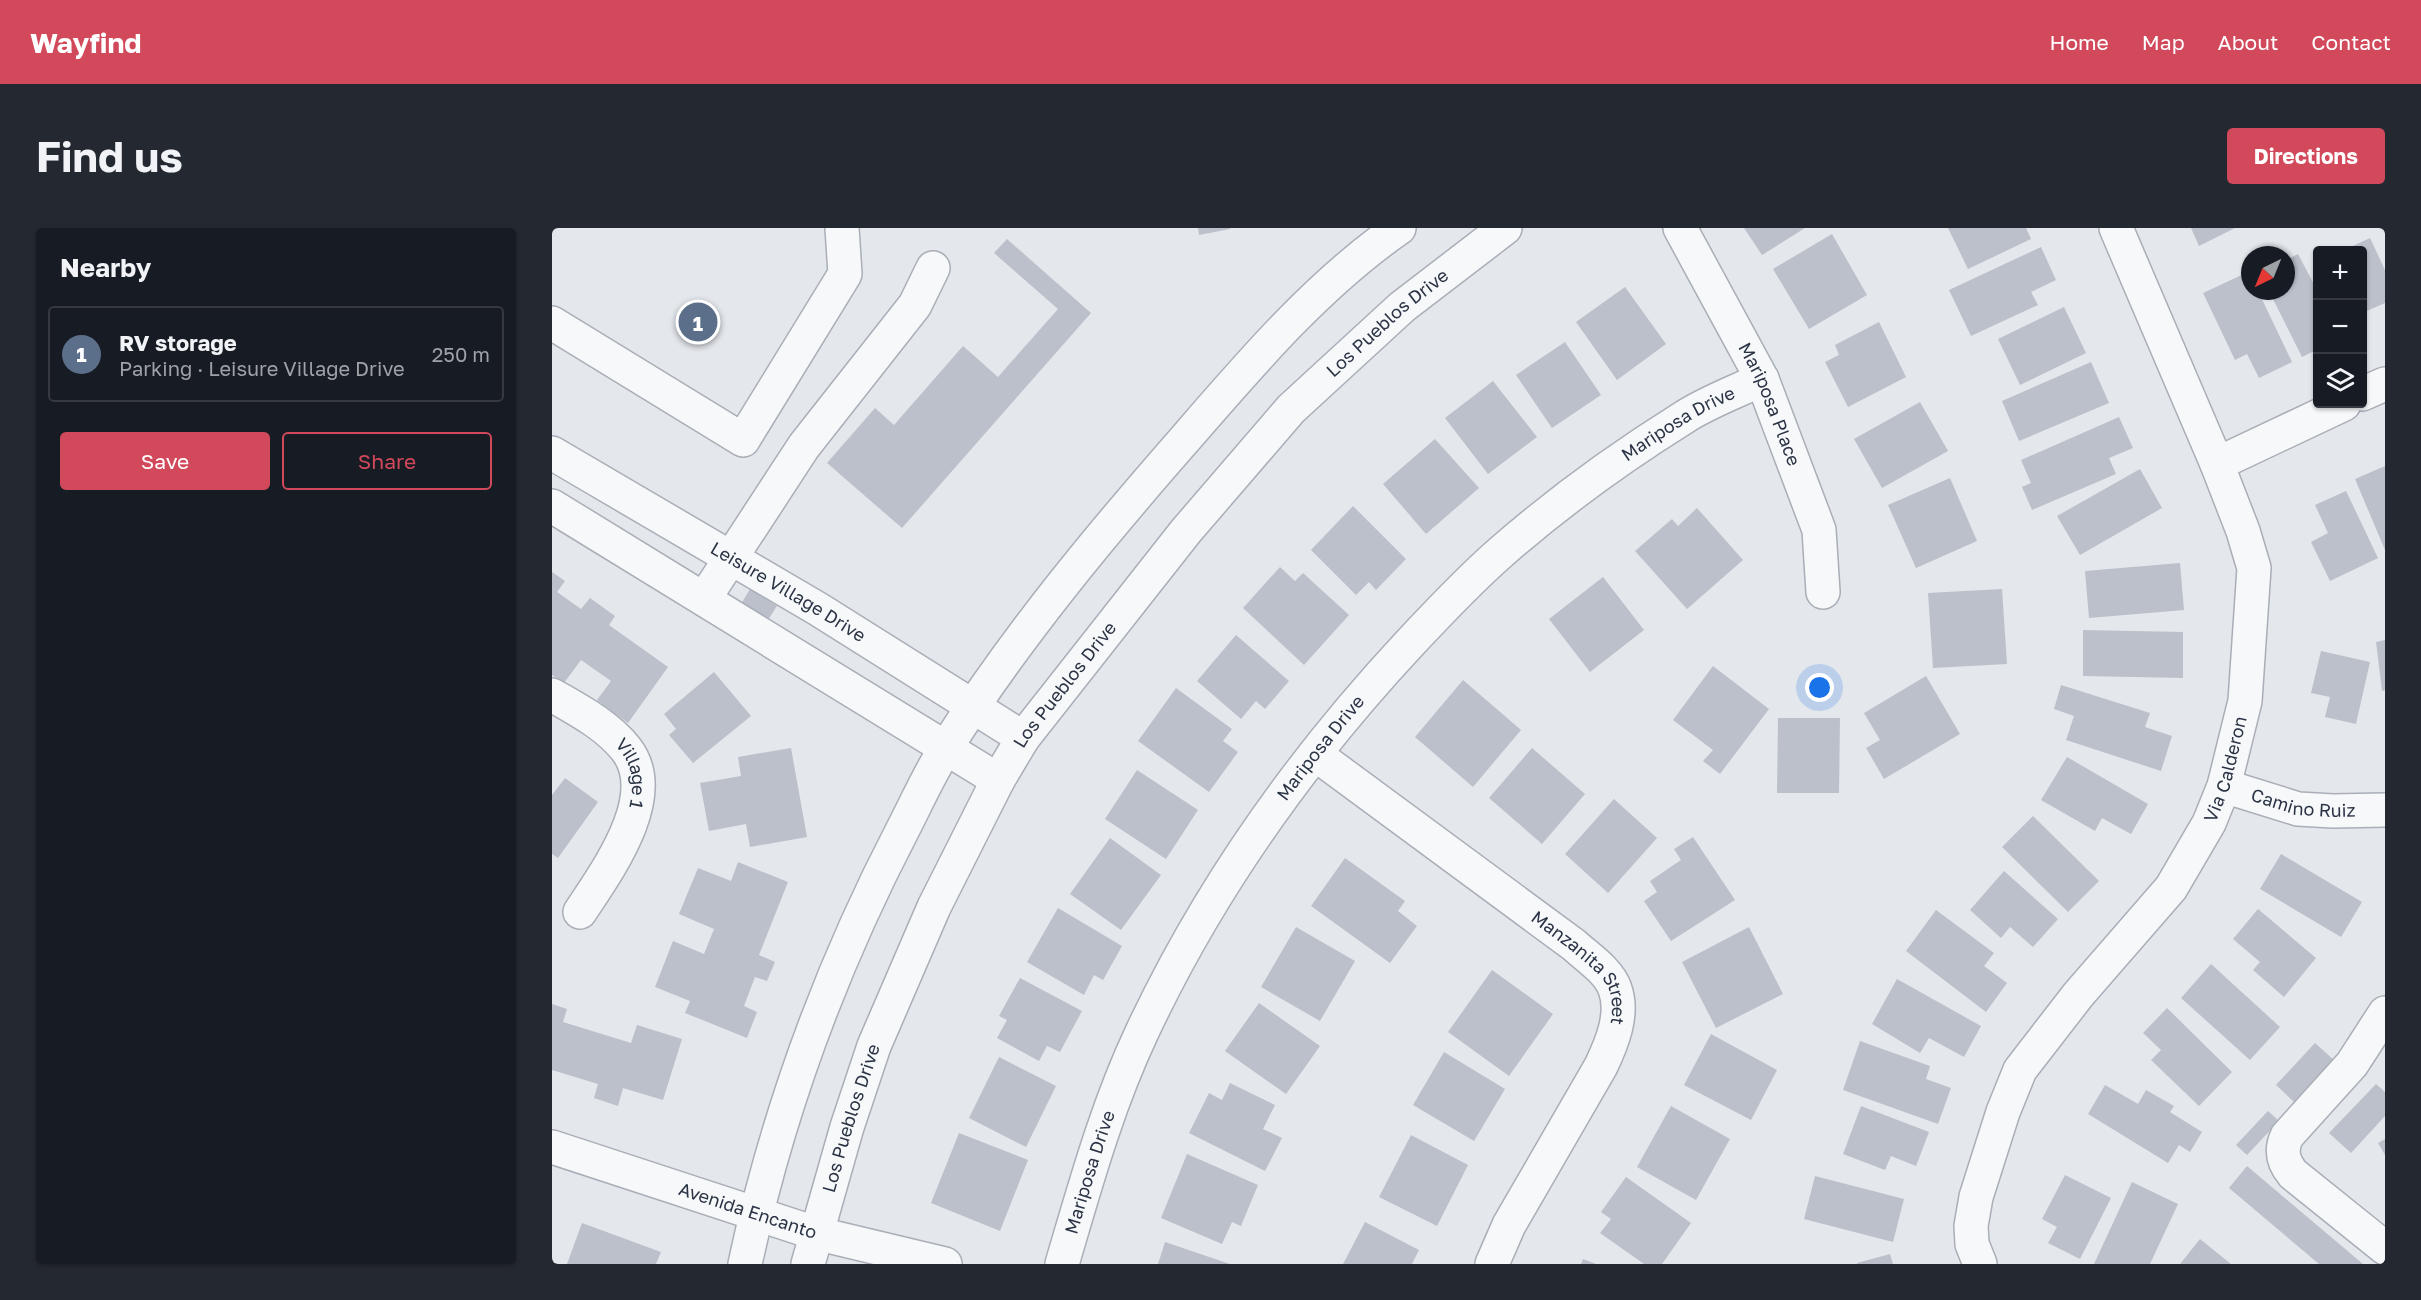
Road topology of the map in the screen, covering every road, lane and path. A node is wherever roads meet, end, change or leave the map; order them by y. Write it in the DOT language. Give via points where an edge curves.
graph roads {
  1 [pos="842,228"];
  2 [pos="1399,228"];
  3 [pos="1505,228"];
  4 [pos="1680,228"];
  5 [pos="2116,228"];
  6 [pos="933,268"];
  7 [pos="552,323"];
  8 [pos="1762,379"];
  9 [pos="2385,384"];
  10 [pos="2367,392"];
  11 [pos="2336,408"];
  12 [pos="552,453"];
  13 [pos="2217,464"];
  14 [pos="552,506"];
  15 [pos="732,559"];
  16 [pos="1823,592"];
  17 [pos="704,599"];
  18 [pos="818,609"];
  19 [pos="790,651"];
  20 [pos="552,695"];
  21 [pos="973,707"];
  22 [pos="1023,738"];
  23 [pos="945,748"];
  24 [pos="1315,754"];
  25 [pos="998,780"];
  26 [pos="2224,786"];
  27 [pos="2385,810"];
  28 [pos="580,912"];
  29 [pos="2385,1013"];
  30 [pos="552,1147"];
  31 [pos="756,1215"];
  32 [pos="815,1233"];
  33 [pos="2385,1248"];
  34 [pos="745,1264"];
  35 [pos="808,1264"];
  36 [pos="945,1264"];
  37 [pos="1062,1264"];
  38 [pos="1492,1264"];
  39 [pos="1980,1264"];
  1 -- 7 [label="street" via="845,274 743,440"];
  2 -- 21 [label="street" via="1362,256 1247,368 1059,588"];
  3 -- 22 [label="street, Los Pueblos Drive" via="1402,307 1292,409 1186,531"];
  4 -- 8 [label="street, Mariposa Place"];
  5 -- 13 [label="street, Via Calderon"];
  6 -- 15 [label="street" via="915,305 804,446"];
  8 -- 16 [label="street, Mariposa Place" via="1819,530"];
  8 -- 24 [label="street, Mariposa Drive" via="1685,416 1558,505 1498,554 1360,697"];
  9 -- 10 [label="street"];
  11 -- 13 [label="street"];
  12 -- 15 [label="street, Leisure Village Drive"];
  13 -- 26 [label="street, Via Calderon" via="2254,567 2245,701"];
  14 -- 17 [label="street"];
  15 -- 17 [label="street"];
  15 -- 18 [label="street, Leisure Village Drive"];
  17 -- 19 [label="street"];
  18 -- 19 [label="street"];
  18 -- 21 [label="street, Leisure Village Drive"];
  19 -- 23 [label="street"];
  20 -- 28 [label="street, Village 1" via="614,736 627,750 640,783 638,805 611,865"];
  21 -- 22 [label="street, Leisure Village Drive"];
  21 -- 23 [label="street"];
  22 -- 25 [label="street, Los Pueblos Drive"];
  23 -- 25 [label="street"];
  23 -- 31 [label="street" via="875,883 829,986 798,1068"];
  24 -- 37 [label="street, Mariposa Drive" via="1247,846 1185,945 1140,1035 1098,1142"];
  24 -- 38 [label="street, Manzanita Street" via="1574,945 1601,969 1615,989 1618,1017 1611,1046 1509,1225"];
  25 -- 32 [label="street, Los Pueblos Drive" via="934,907 874,1046"];
  26 -- 27 [label="street, Camino Ruiz" via="2298,808"];
  26 -- 39 [label="street, Via Calderon" via="2209,823 2171,888 2078,995 2020,1070 1976,1197 1972,1244"];
  29 -- 33 [label="street" via="2352,1064 2287,1136 2282,1151 2293,1174"];
  30 -- 31 [label="street, Avenida Encanto"];
  31 -- 32 [label="street, Avenida Encanto"];
  31 -- 34 [label="street"];
  32 -- 35 [label="street, Los Pueblos Drive"];
  32 -- 36 [label="street, Avenida Encanto"];
}
